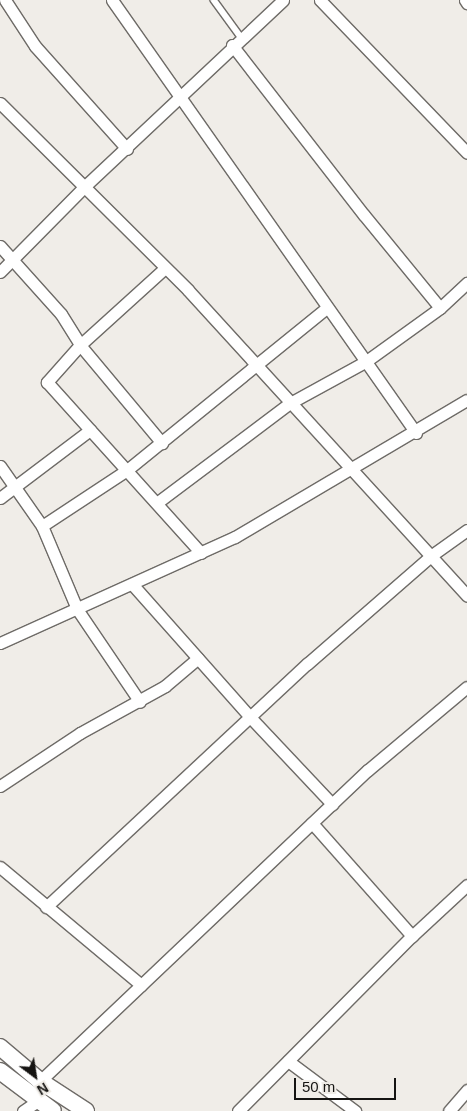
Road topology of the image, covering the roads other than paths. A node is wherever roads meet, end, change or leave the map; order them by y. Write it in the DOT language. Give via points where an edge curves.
graph roads {
  1 [pos="4,0"];
  2 [pos="112,0"];
  3 [pos="214,0"];
  4 [pos="283,0"];
  5 [pos="320,0"];
  6 [pos="237,41"];
  7 [pos="178,97"];
  8 [pos="0,103"];
  9 [pos="127,149"];
  10 [pos="467,153"];
  11 [pos="84,187"];
  12 [pos="0,246"];
  13 [pos="12,259"];
  14 [pos="165,268"];
  15 [pos="0,272"];
  16 [pos="467,284"];
  17 [pos="326,308"];
  18 [pos="440,308"];
  19 [pos="80,345"];
  20 [pos="365,362"];
  21 [pos="255,364"];
  22 [pos="467,400"];
  23 [pos="290,403"];
  24 [pos="90,430"];
  25 [pos="416,432"];
  26 [pos="162,443"];
  27 [pos="0,466"];
  28 [pos="127,470"];
  29 [pos="354,470"];
  30 [pos="15,487"];
  31 [pos="0,498"];
  32 [pos="158,502"];
  33 [pos="42,526"];
  34 [pos="467,530"];
  35 [pos="201,552"];
  36 [pos="432,555"];
  37 [pos="132,584"];
  38 [pos="467,596"];
  39 [pos="78,609"];
  40 [pos="0,643"];
  41 [pos="198,658"];
  42 [pos="467,687"];
  43 [pos="140,702"];
  44 [pos="250,717"];
  45 [pos="0,786"];
  46 [pos="332,804"];
  47 [pos="312,823"];
  48 [pos="0,867"];
  49 [pos="467,886"];
  50 [pos="46,907"];
  51 [pos="412,936"];
  52 [pos="140,985"];
  53 [pos="0,1046"];
  54 [pos="288,1062"];
  55 [pos="0,1071"];
  56 [pos="40,1081"];
  57 [pos="467,1090"];
  58 [pos="38,1101"];
  59 [pos="23,1111"];
  60 [pos="53,1111"];
  61 [pos="86,1111"];
  62 [pos="238,1111"];
  63 [pos="355,1111"];
  64 [pos="448,1111"];
  1 -- 9 [label="street" via="35,46"];
  2 -- 7 [label="street"];
  3 -- 6 [label="lane"];
  4 -- 6 [label="street"];
  5 -- 10 [label="street"];
  6 -- 7 [label="street"];
  6 -- 18 [label="street" via="364,216"];
  7 -- 9 [label="street"];
  7 -- 17 [label="street"];
  8 -- 11 [label="street"];
  9 -- 11 [label="street"];
  11 -- 13 [label="street"];
  11 -- 14 [label="street"];
  12 -- 13 [label="street"];
  13 -- 15 [label="street"];
  13 -- 19 [label="street" via="61,314"];
  14 -- 19 [label="street"];
  14 -- 21 [label="street"];
  16 -- 18 [label="street"];
  17 -- 20 [label="street"];
  17 -- 21 [label="street"];
  18 -- 20 [label="street"];
  19 -- 24 [label="street" via="47,382"];
  19 -- 26 [label="street"];
  20 -- 23 [label="street"];
  20 -- 25 [label="street"];
  21 -- 23 [label="street"];
  21 -- 26 [label="street"];
  22 -- 25 [label="street"];
  23 -- 29 [label="street"];
  23 -- 32 [label="street"];
  24 -- 28 [label="street"];
  24 -- 30 [label="street"];
  25 -- 29 [label="street"];
  26 -- 28 [label="street"];
  27 -- 30 [label="street"];
  28 -- 32 [label="street"];
  28 -- 33 [label="street"];
  29 -- 35 [label="street"];
  29 -- 36 [label="street"];
  30 -- 31 [label="street"];
  30 -- 33 [label="street"];
  32 -- 35 [label="street"];
  33 -- 39 [label="street"];
  34 -- 36 [label="street"];
  35 -- 37 [label="street"];
  36 -- 38 [label="street"];
  36 -- 44 [label="street"];
  37 -- 39 [label="street"];
  37 -- 41 [label="street"];
  39 -- 40 [label="street"];
  39 -- 43 [label="street"];
  41 -- 43 [label="street"];
  41 -- 44 [label="street"];
  42 -- 46 [label="street"];
  43 -- 45 [label="street" via="80,733"];
  44 -- 46 [label="street"];
  44 -- 50 [label="street"];
  46 -- 47 [label="street"];
  47 -- 51 [label="street"];
  47 -- 52 [label="street"];
  48 -- 50 [label="street"];
  49 -- 51 [label="street"];
  50 -- 52 [label="street"];
  51 -- 54 [label="street"];
  52 -- 56 [label="street"];
  53 -- 56 [label="street"];
  54 -- 62 [label="street"];
  54 -- 63 [label="street"];
  55 -- 58 [label="street"];
  56 -- 61 [label="street"];
  57 -- 64 [label="street"];
  58 -- 59 [label="street"];
  58 -- 60 [label="street"];
}
